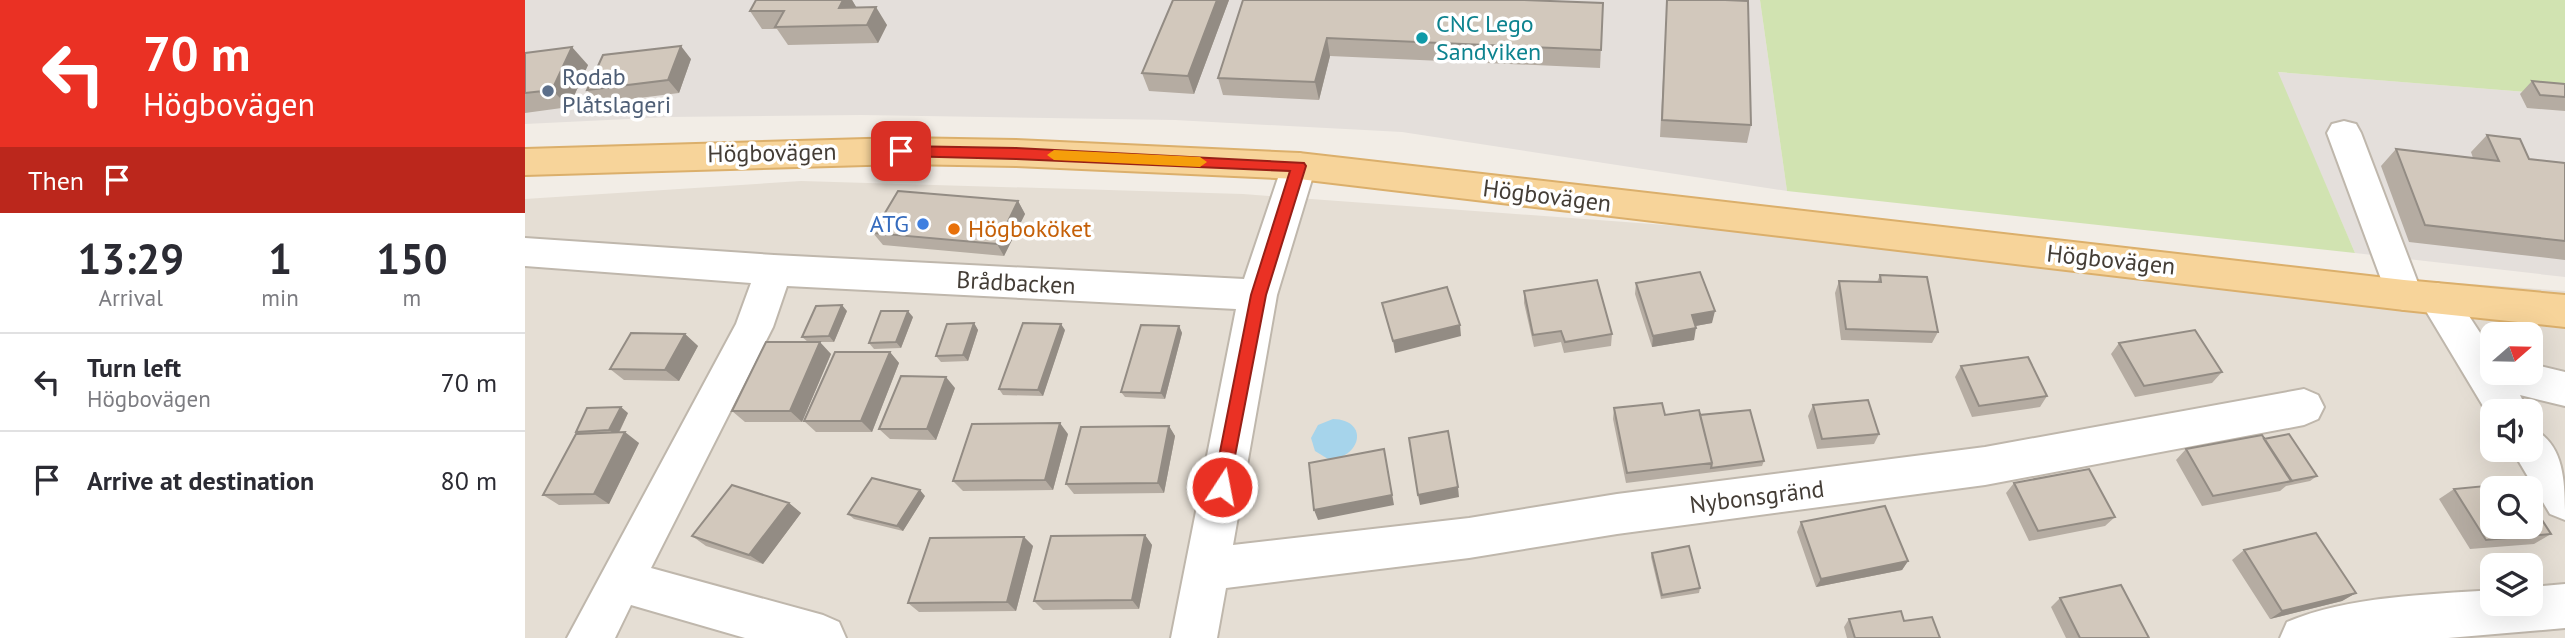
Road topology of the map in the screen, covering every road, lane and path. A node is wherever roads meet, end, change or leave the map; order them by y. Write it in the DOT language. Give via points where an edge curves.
graph roads {
  1 [pos="2344,133"];
  2 [pos="525,162"];
  3 [pos="1299,166"];
  4 [pos="525,252"];
  5 [pos="774,270"];
  6 [pos="1258,295"];
  7 [pos="2421,297"];
  8 [pos="2565,312"];
  9 [pos="2480,360"];
  10 [pos="2543,384"];
  11 [pos="2565,389"];
  12 [pos="2304,407"];
  13 [pos="2541,462"];
  14 [pos="2565,500"];
  15 [pos="1207,569"];
  16 [pos="622,581"];
  17 [pos="2565,606"];
  18 [pos="590,638"];
  19 [pos="823,638"];
  20 [pos="1193,638"];
  21 [pos="2303,638"];
  1 -- 7 [label="street"];
  2 -- 3 [label="main road, Högbovägen" via="901,151"];
  3 -- 6 [label="street"];
  3 -- 7 [label="main road, Högbovägen"];
  4 -- 5 [label="street, Brådbacken"];
  5 -- 6 [label="street, Brådbacken"];
  5 -- 16 [label="street" via="754,327"];
  6 -- 15 [label="street"];
  7 -- 8 [label="main road, Högbovägen"];
  7 -- 9 [label="street"];
  10 -- 11 [label="street"];
  12 -- 15 [label="street, Nybonsgränd" via="1985,466 1469,538"];
  13 -- 14 [label="street"];
  15 -- 20 [label="street"];
  16 -- 18 [label="street"];
  16 -- 19 [label="street"];
  17 -- 21 [label="street" via="2439,617"];
}
